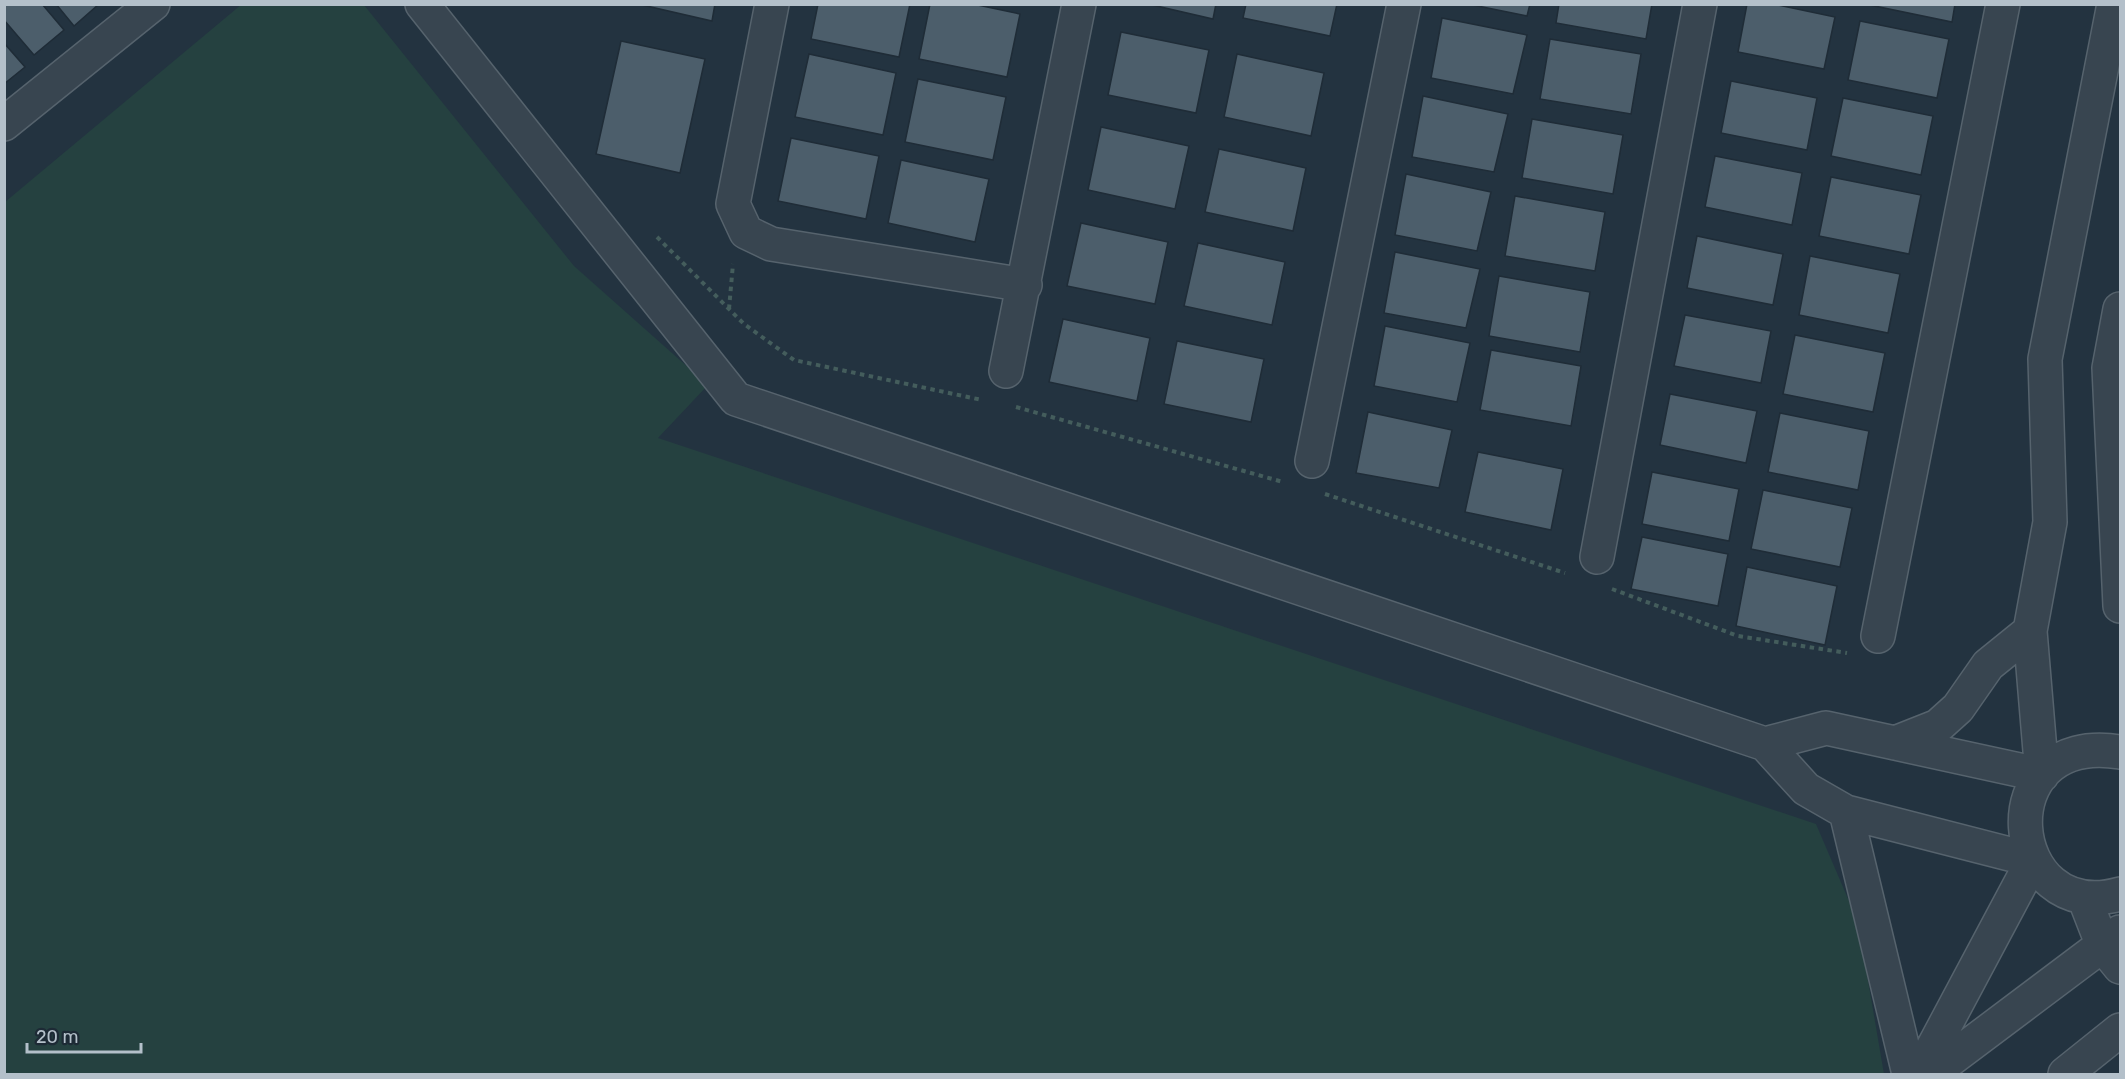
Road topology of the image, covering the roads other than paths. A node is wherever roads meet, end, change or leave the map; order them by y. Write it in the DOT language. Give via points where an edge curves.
graph roads {
  1 [pos="153,4"];
  2 [pos="422,4"];
  3 [pos="772,4"];
  4 [pos="1079,4"];
  5 [pos="1404,4"];
  6 [pos="1700,4"];
  7 [pos="2003,4"];
  8 [pos="2114,4"];
  9 [pos="4,124"];
  10 [pos="1025,285"];
  11 [pos="2121,309"];
  12 [pos="1006,371"];
  13 [pos="1302,473"];
  14 [pos="2119,571"];
  15 [pos="1590,573"];
  16 [pos="2121,606"];
  17 [pos="2030,631"];
  18 [pos="1878,636"];
  19 [pos="1895,743"];
  20 [pos="1765,744"];
  21 [pos="2121,752"];
  22 [pos="2042,775"];
  23 [pos="1846,812"];
  24 [pos="2034,860"];
  25 [pos="2121,894"];
  26 [pos="2084,897"];
  27 [pos="2115,948"];
  28 [pos="2121,1030"];
  29 [pos="1909,1074"];
  30 [pos="1920,1074"];
  31 [pos="1931,1074"];
  32 [pos="2065,1074"];
  1 -- 9 [label="street"];
  2 -- 20 [label="street" via="736,399"];
  3 -- 10 [label="street" via="733,204 746,232 771,244"];
  4 -- 10 [label="street"];
  5 -- 13 [label="street"];
  6 -- 15 [label="street"];
  7 -- 18 [label="street"];
  8 -- 17 [label="street" via="2045,359 2050,522"];
  10 -- 12 [label="street"];
  11 -- 14 [label="street" via="2109,368"];
  14 -- 16 [label="street"];
  17 -- 19 [label="street" via="1988,665 1958,708 1938,726"];
  17 -- 22 [label="street"];
  19 -- 20 [label="street" via="1826,728"];
  19 -- 22 [label="street"];
  20 -- 23 [label="street" via="1806,789"];
  21 -- 22 [label="street" via="2078,752 2058,761"];
  22 -- 24 [label="street" via="2030,794 2024,816 2026,839"];
  23 -- 24 [label="street"];
  23 -- 29 [label="street"];
  24 -- 26 [label="street" via="2064,890"];
  24 -- 30 [label="street"];
  25 -- 26 [label="street"];
  26 -- 27 [label="street"];
  27 -- 31 [label="street"];
  28 -- 32 [label="street"];
}
